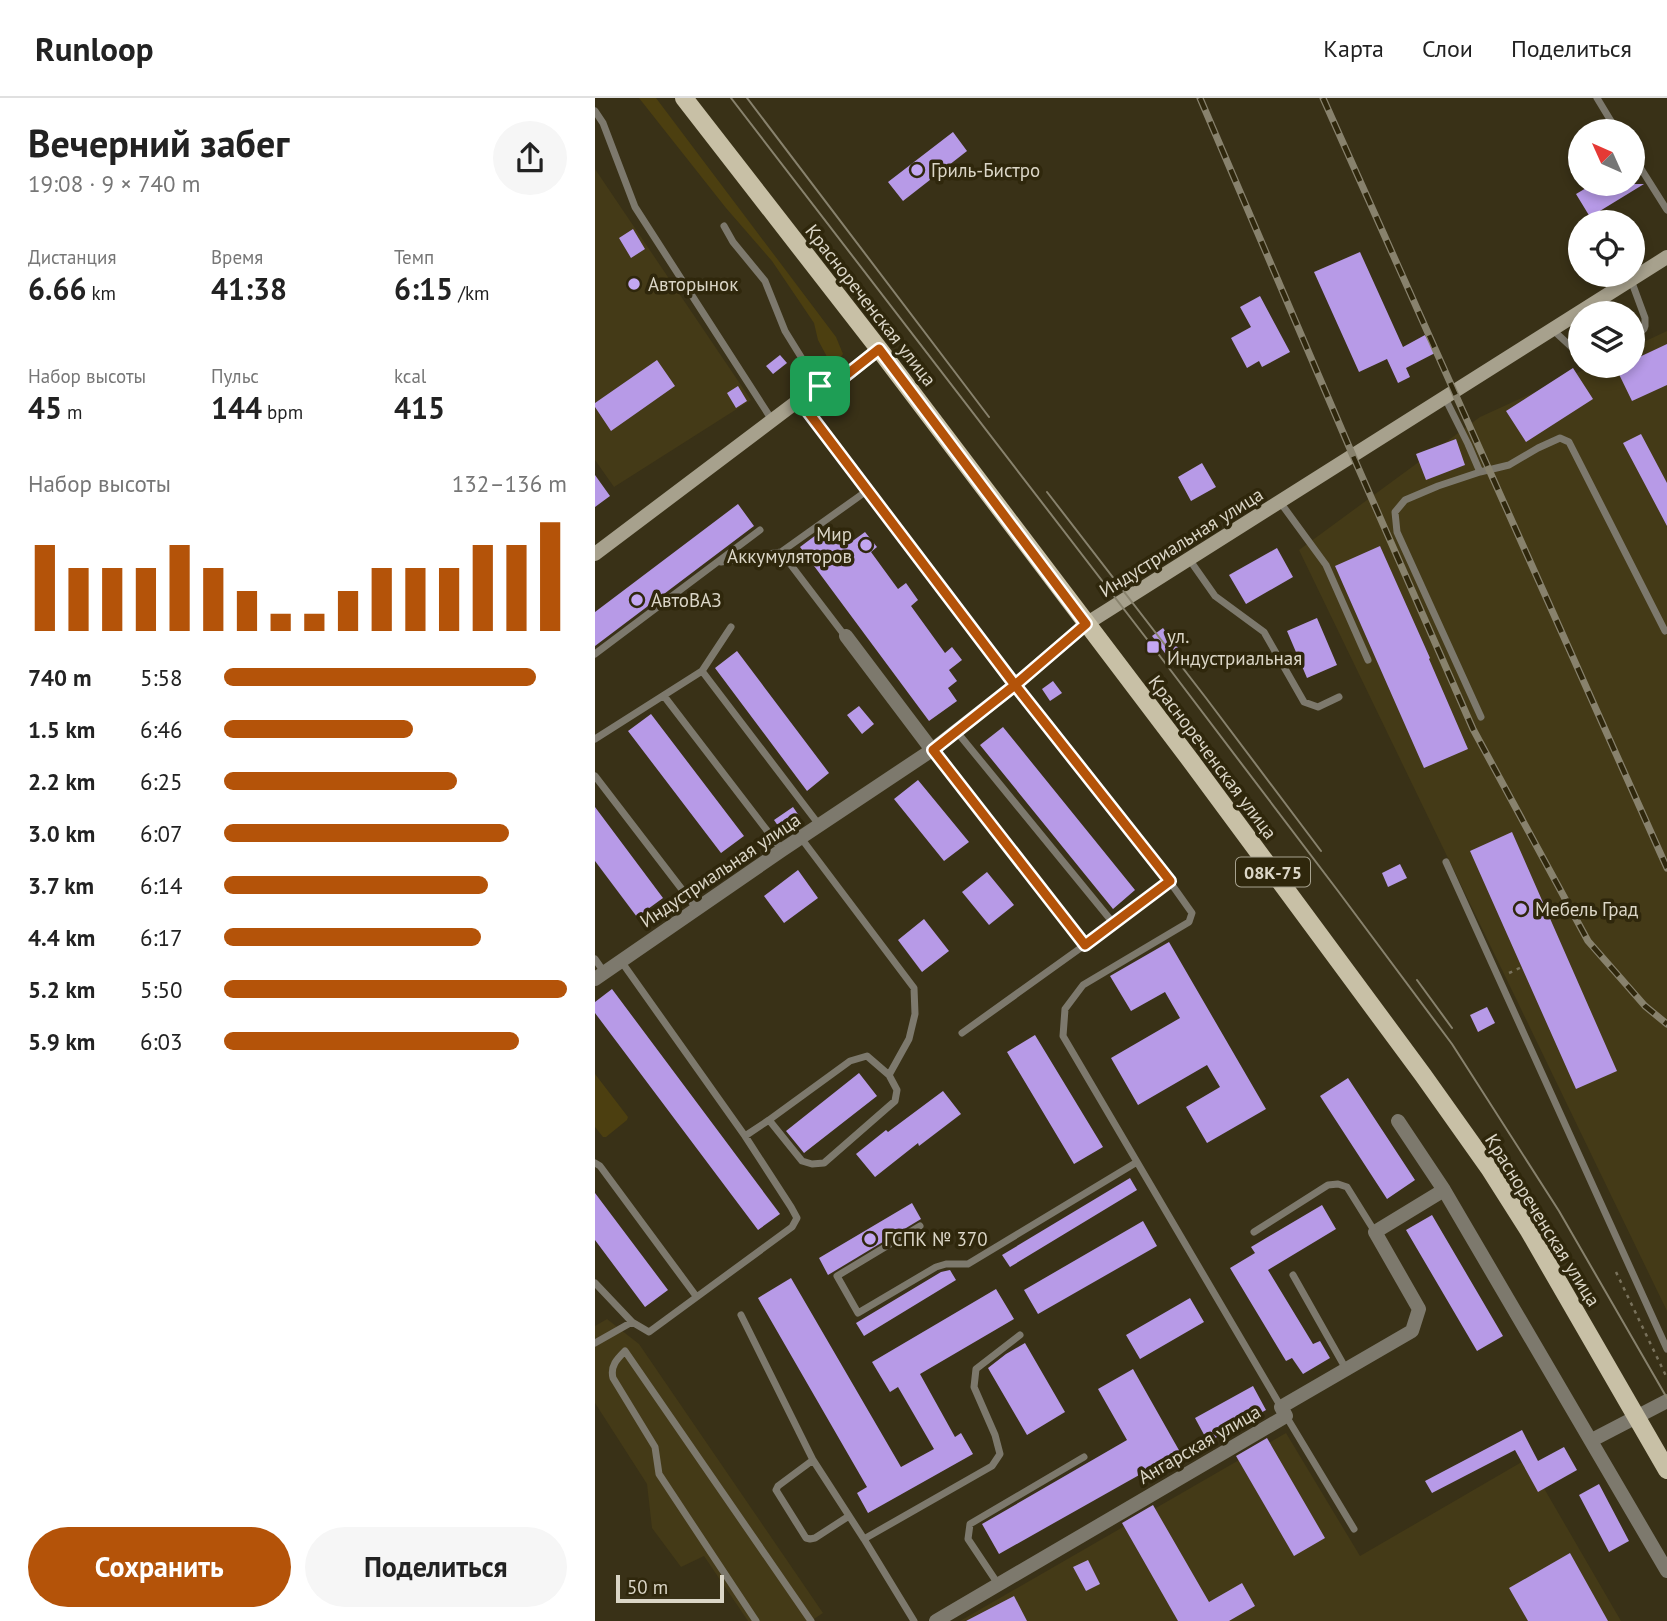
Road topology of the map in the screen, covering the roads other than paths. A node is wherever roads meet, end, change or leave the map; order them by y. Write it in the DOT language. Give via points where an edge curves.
graph roads {
  1 [pos="684,98"];
  2 [pos="1597,98"];
  3 [pos="595,111"];
  4 [pos="1610,119"];
  5 [pos="1645,175"];
  6 [pos="1667,210"];
  7 [pos="724,226"];
  8 [pos="1667,257"];
  9 [pos="1645,271"];
  10 [pos="1620,287"];
  11 [pos="1553,330"];
  12 [pos="1568,344"];
  13 [pos="879,349"];
  14 [pos="820,386"];
  15 [pos="1445,398"];
  16 [pos="799,400"];
  17 [pos="772,420"];
  18 [pos="1480,472"];
  19 [pos="868,490"];
  20 [pos="1280,502"];
  21 [pos="760,530"];
  22 [pos="781,552"];
  23 [pos="595,554"];
  24 [pos="1189,559"];
  25 [pos="717,562"];
  26 [pos="1086,624"];
  27 [pos="731,627"];
  28 [pos="1665,631"];
  29 [pos="846,636"];
  30 [pos="595,654"];
  31 [pos="1368,660"];
  32 [pos="702,671"];
  33 [pos="1015,685"];
  34 [pos="664,696"];
  35 [pos="1339,697"];
  36 [pos="1481,717"];
  37 [pos="957,732"];
  38 [pos="595,738"];
  39 [pos="933,750"];
  40 [pos="595,776"];
  41 [pos="820,826"];
  42 [pos="801,838"];
  43 [pos="782,850"];
  44 [pos="1446,862"];
  45 [pos="1170,881"];
  46 [pos="697,909"];
  47 [pos="1114,924"];
  48 [pos="1085,945"];
  49 [pos="595,959"];
  50 [pos="620,961"];
  51 [pos="600,975"];
  52 [pos="962,1033"];
  53 [pos="889,1075"];
  54 [pos="769,1120"];
  55 [pos="1398,1121"];
  56 [pos="745,1136"];
  57 [pos="1137,1162"];
  58 [pos="595,1163"];
  59 [pos="1444,1190"];
  60 [pos="920,1226"];
  61 [pos="1254,1232"];
  62 [pos="1375,1232"];
  63 [pos="1293,1275"];
  64 [pos="595,1283"];
  65 [pos="696,1296"];
  66 [pos="741,1315"];
  67 [pos="632,1322"];
  68 [pos="1020,1335"];
  69 [pos="595,1343"];
  70 [pos="1667,1349"];
  71 [pos="1347,1369"];
  72 [pos="1667,1401"];
  73 [pos="1284,1412"];
  74 [pos="1636,1416"];
  75 [pos="1592,1440"];
  76 [pos="1084,1457"];
  77 [pos="813,1460"];
  78 [pos="1667,1470"];
  79 [pos="849,1516"];
  80 [pos="1354,1529"];
  81 [pos="864,1539"];
  82 [pos="1667,1570"];
  83 [pos="999,1584"];
  84 [pos="756,1621"];
  85 [pos="811,1621"];
  86 [pos="914,1621"];
  87 [pos="936,1621"];
  1 -- 13 [label="main road, Краснореченская улица"];
  2 -- 4 [label="lane"];
  3 -- 17 [label="lane" via="635,208"];
  5 -- 6 [label="lane"];
  7 -- 14 [label="lane" via="765,281 785,331"];
  8 -- 9 [label="street, Индустриальная улица"];
  10 -- 11 [label="street, Индустриальная улица"];
  11 -- 12 [label="lane"];
  11 -- 15 [label="street, Индустриальная улица"];
  13 -- 14 [label="street" via="845,376"];
  13 -- 26 [label="main road, Краснореченская улица / 08К-75"];
  14 -- 16 [label="street"];
  15 -- 18 [label="lane"];
  15 -- 20 [label="street, Индустриальная улица"];
  16 -- 17 [label="street"];
  16 -- 19 [label="lane"];
  17 -- 23 [label="street"];
  18 -- 28 [label="lane" via="1509,465 1560,438 1569,442"];
  18 -- 36 [label="lane" via="1405,500 1395,512 1398,532"];
  19 -- 22 [label="lane"];
  19 -- 33 [label="lane"];
  20 -- 24 [label="street, Индустриальная улица"];
  20 -- 31 [label="lane" via="1326,565"];
  21 -- 25 [label="lane"];
  22 -- 25 [label="lane"];
  22 -- 29 [label="lane"];
  24 -- 26 [label="street, Индустриальная улица"];
  24 -- 35 [label="lane" via="1215,596 1264,632 1304,702 1318,707"];
  25 -- 30 [label="lane"];
  26 -- 33 [label="street, Индустриальная улица"];
  26 -- 74 [label="main road, Краснореченская улица / 08К-75" via="1489,1168"];
  27 -- 32 [label="lane"];
  29 -- 39 [label="street"];
  32 -- 34 [label="lane"];
  32 -- 41 [label="lane"];
  33 -- 37 [label="street, Индустриальная улица"];
  33 -- 45 [label="lane"];
  34 -- 38 [label="lane"];
  34 -- 43 [label="lane"];
  37 -- 39 [label="street, Индустриальная улица"];
  37 -- 47 [label="lane"];
  39 -- 41 [label="street, Индустриальная улица"];
  39 -- 48 [label="lane"];
  40 -- 46 [label="lane"];
  41 -- 42 [label="street, Индустриальная улица"];
  42 -- 43 [label="street, Индустриальная улица"];
  42 -- 53 [label="lane" via="914,988 915,1014 909,1038"];
  43 -- 46 [label="street, Индустриальная улица"];
  44 -- 70 [label="lane"];
  45 -- 47 [label="lane"];
  45 -- 57 [label="lane" via="1192,913 1189,922 1083,985 1065,1009 1063,1036"];
  46 -- 50 [label="street, Индустриальная улица"];
  47 -- 48 [label="lane"];
  48 -- 52 [label="lane"];
  49 -- 51 [label="lane"];
  50 -- 51 [label="street, Индустриальная улица"];
  50 -- 56 [label="lane"];
  53 -- 54 [label="lane" via="867,1056 850,1061"];
  53 -- 54 [label="lane" via="897,1090 895,1101 824,1163 802,1161"];
  54 -- 56 [label="lane"];
  55 -- 59 [label="street"];
  56 -- 65 [label="lane" via="797,1218 792,1227"];
  57 -- 60 [label="lane" via="968,1264 936,1267 858,1313 837,1276"];
  57 -- 73 [label="lane"];
  58 -- 65 [label="lane"];
  59 -- 62 [label="street"];
  59 -- 75 [label="street"];
  61 -- 62 [label="lane" via="1328,1185 1338,1184 1346,1187"];
  62 -- 71 [label="street, Ангарская улица" via="1419,1309 1412,1331"];
  63 -- 71 [label="lane"];
  64 -- 67 [label="lane"];
  65 -- 67 [label="lane" via="649,1332"];
  66 -- 77 [label="lane"];
  67 -- 69 [label="lane"];
  68 -- 81 [label="lane" via="976,1369 974,1387 1000,1454 992,1466"];
  71 -- 73 [label="street, Ангарская улица"];
  72 -- 74 [label="street"];
  73 -- 80 [label="lane"];
  73 -- 83 [label="street, Ангарская улица"];
  74 -- 75 [label="street"];
  74 -- 78 [label="main road, Краснореченская улица / 08К-75"];
  75 -- 82 [label="street"];
  76 -- 83 [label="lane" via="970,1524 968,1539"];
  77 -- 79 [label="lane"];
  77 -- 79 [label="lane" via="776,1490 806,1538 815,1538"];
  79 -- 81 [label="lane"];
  81 -- 86 [label="lane"];
  83 -- 87 [label="street, Ангарская улица"];
  84 -- 85 [label="lane" via="659,1475 655,1447 611,1372 625,1351"];
}
